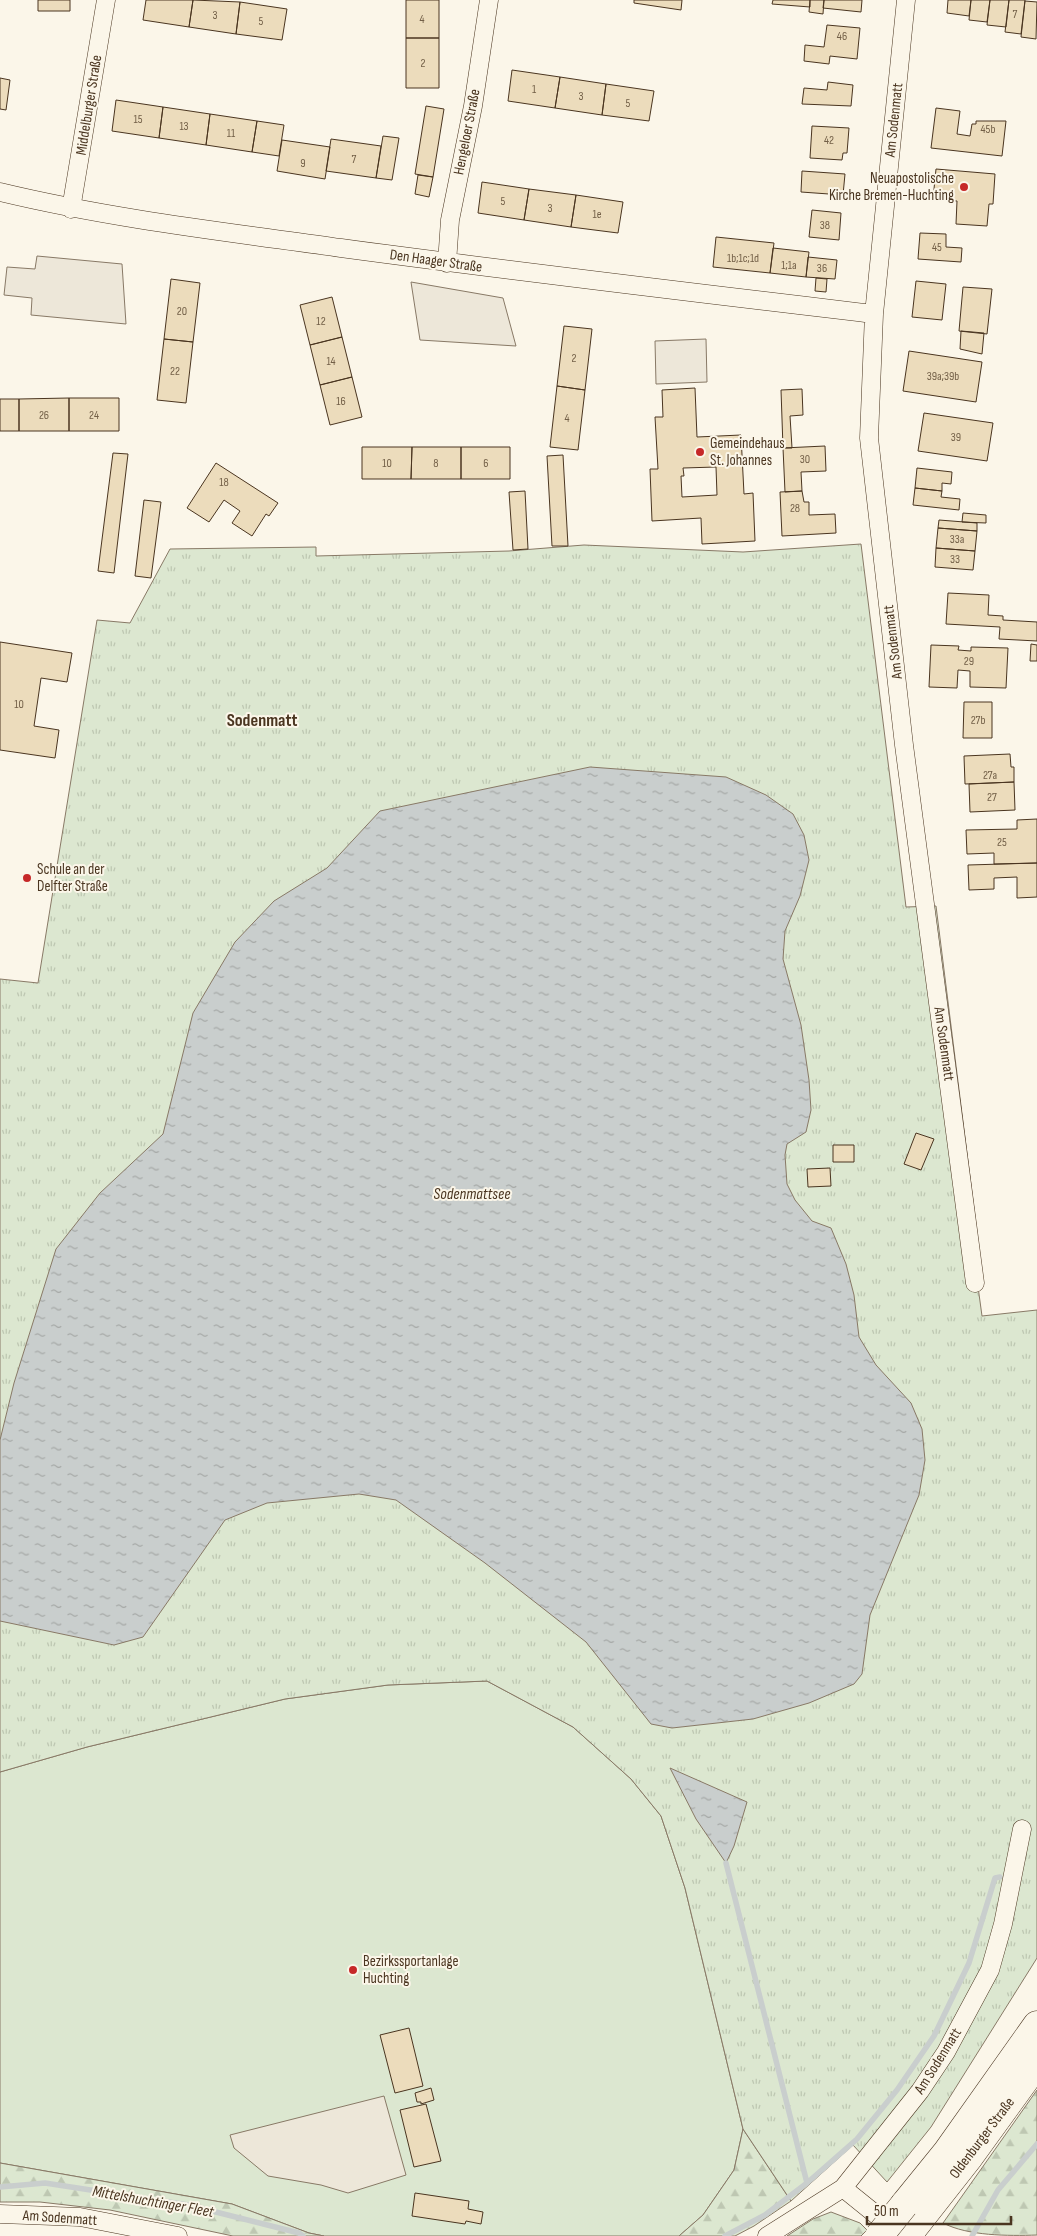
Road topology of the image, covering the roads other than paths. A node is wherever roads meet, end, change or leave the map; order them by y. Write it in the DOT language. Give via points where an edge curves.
graph roads {
  1 [pos="106,0"];
  2 [pos="489,0"];
  3 [pos="906,0"];
  4 [pos="0,192"];
  5 [pos="71,209"];
  6 [pos="447,263"];
  7 [pos="874,314"];
  8 [pos="975,1283"];
  9 [pos="1022,1829"];
  10 [pos="1037,2026"];
  11 [pos="1037,2063"];
  12 [pos="843,2188"];
  13 [pos="0,2214"];
  14 [pos="909,2223"];
  15 [pos="178,2236"];
  16 [pos="767,2236"];
  17 [pos="879,2236"];
  1 -- 5 [label="street, Middelburger Straße"];
  2 -- 6 [label="street, Hengeloer Straße" via="473,106 450,220"];
  3 -- 7 [label="street, Am Sodenmatt"];
  4 -- 5 [label="street, Den Haager Straße"];
  5 -- 6 [label="street, Den Haager Straße"];
  6 -- 7 [label="street, Den Haager Straße"];
  7 -- 8 [label="street, Am Sodenmatt" via="869,438 904,745"];
  9 -- 12 [label="street, Am Sodenmatt" via="990,1970 946,2052 920,2091"];
  10 -- 14 [label="highway" via="947,2152"];
  11 -- 14 [label="highway, Oldenburger Straße" via="969,2157"];
  12 -- 14 [label="street"];
  12 -- 16 [label="street, Am Sodenmatt"];
  13 -- 15 [label="street, Am Sodenmatt" via="80,2217"];
  14 -- 17 [label="highway, bridge"];
}
